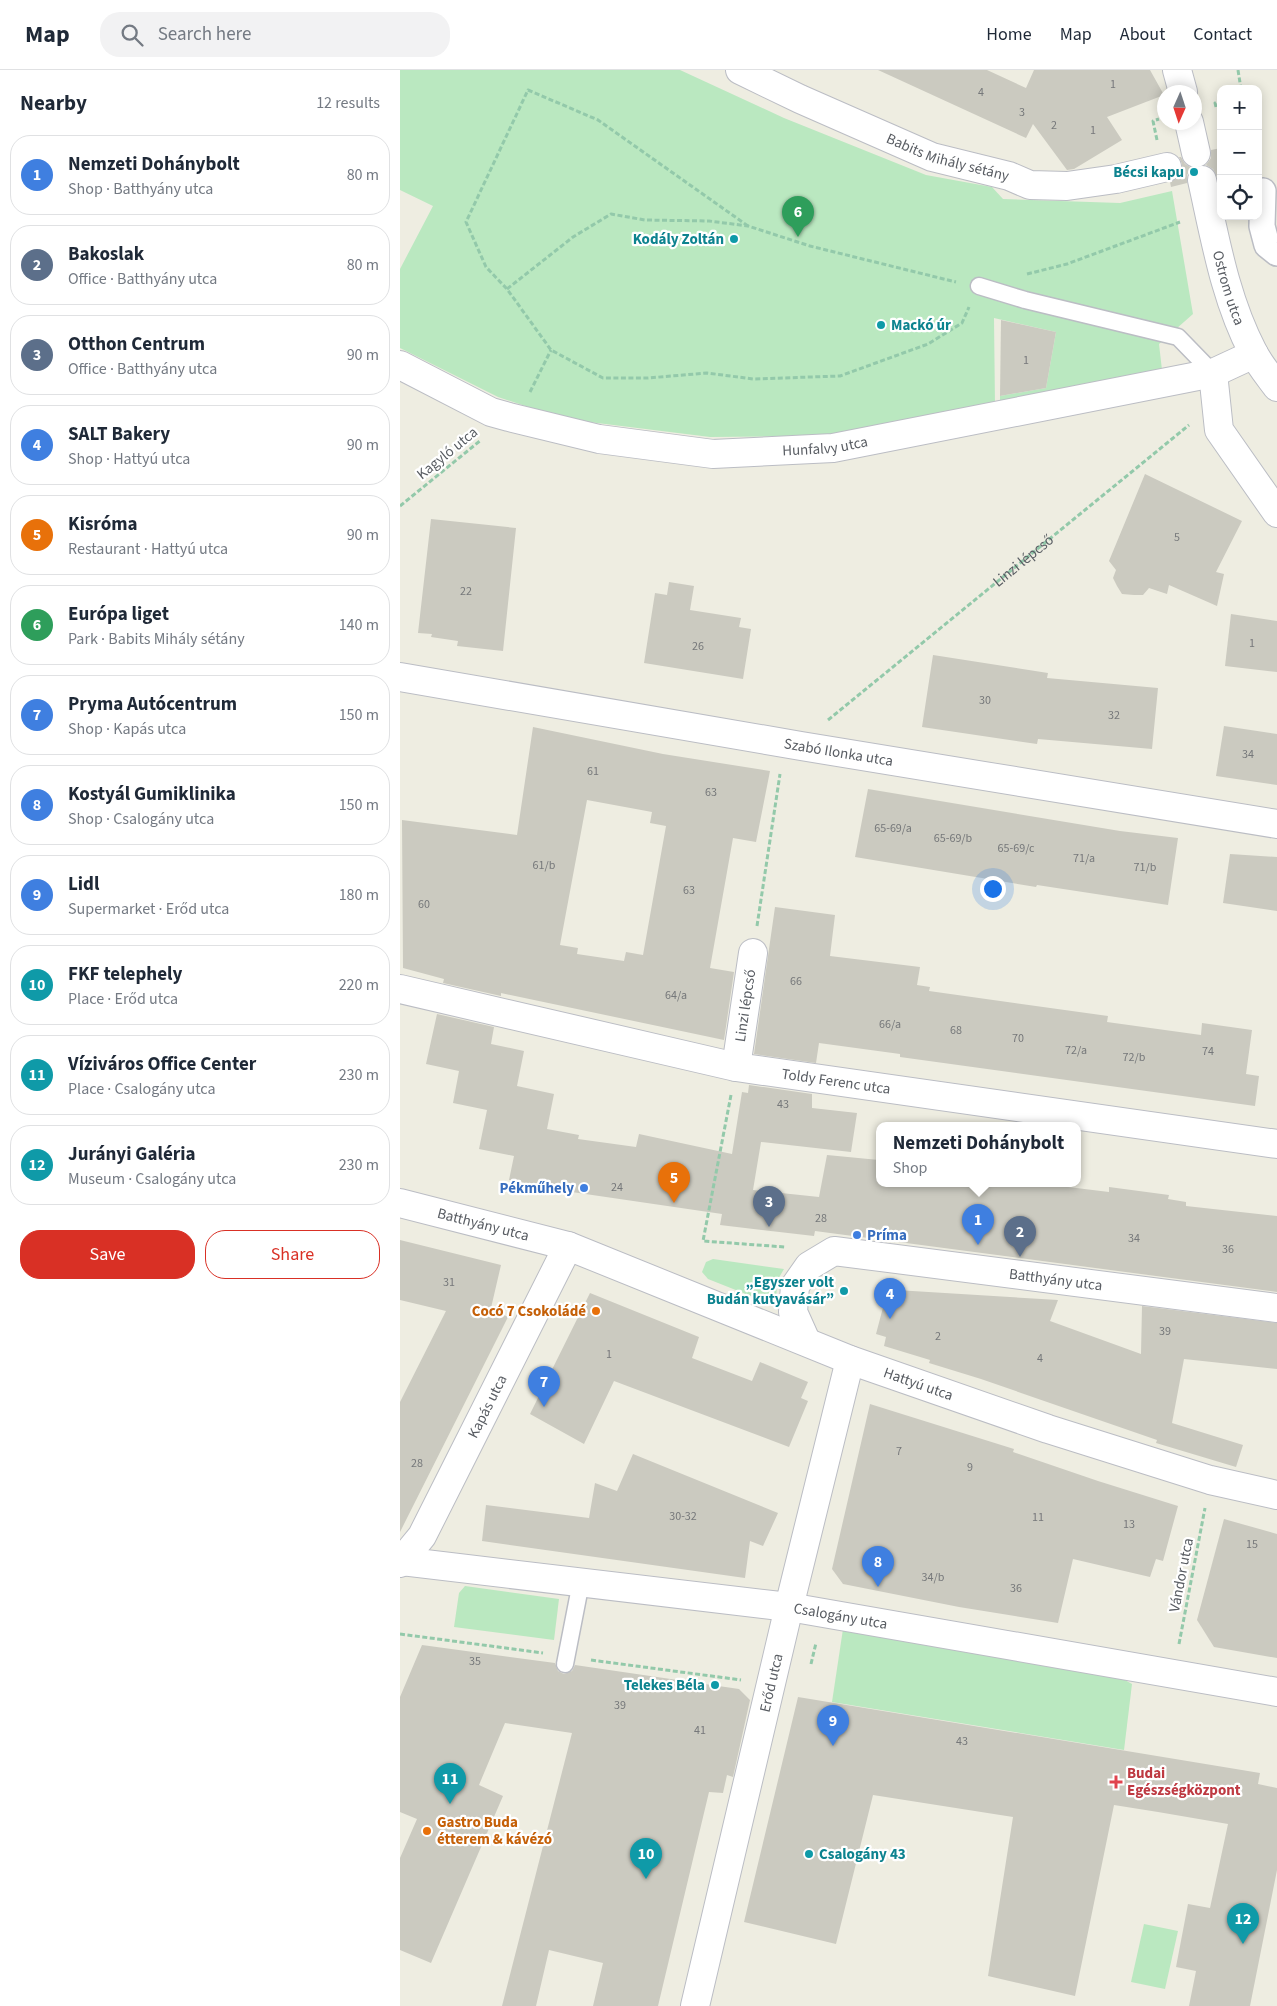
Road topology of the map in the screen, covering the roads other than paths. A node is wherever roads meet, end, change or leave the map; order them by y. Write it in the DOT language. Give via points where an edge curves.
graph roads {
  1 [pos="740,70"];
  2 [pos="1178,70"];
  3 [pos="1181,85"];
  4 [pos="1191,130"];
  5 [pos="1196,154"];
  6 [pos="1162,157"];
  7 [pos="1202,180"];
  8 [pos="1263,191"];
  9 [pos="1277,253"];
  10 [pos="979,286"];
  11 [pos="1254,354"];
  12 [pos="400,365"];
  13 [pos="1213,373"];
  14 [pos="1277,387"];
  15 [pos="1277,513"];
  16 [pos="400,677"];
  17 [pos="1277,824"];
  18 [pos="753,954"];
  19 [pos="400,988"];
  20 [pos="736,1067"];
  21 [pos="1277,1144"];
  22 [pos="400,1203"];
  23 [pos="568,1246"];
  24 [pos="1277,1308"];
  25 [pos="806,1342"];
  26 [pos="850,1360"];
  27 [pos="1277,1495"];
  28 [pos="401,1562"];
  29 [pos="581,1582"];
  30 [pos="789,1607"];
  31 [pos="565,1664"];
  32 [pos="1277,1692"];
  33 [pos="695,2006"];
  1 -- 6 [label="street, Babits Mihály sétány" via="932,156 1009,176 1030,185 1067,186 1116,179"];
  2 -- 3 [label="street"];
  4 -- 5 [label="street"];
  7 -- 11 [label="street, Ostrom utca" via="1230,298"];
  8 -- 9 [label="street" via="1262,226 1267,245"];
  10 -- 13 [label="lane" via="1178,337"];
  11 -- 13 [label="street, Hunfalvy utca"];
  11 -- 14 [label="street, Ostrom utca"];
  12 -- 13 [label="street, Hunfalvy utca" via="509,418 600,439 713,454 833,448"];
  13 -- 15 [label="street" via="1219,430"];
  16 -- 17 [label="street, Szabó Ilonka utca"];
  18 -- 20 [label="street, Linzi lépcső"];
  19 -- 20 [label="street, Toldy Ferenc utca"];
  20 -- 21 [label="street, Toldy Ferenc utca"];
  22 -- 23 [label="street, Batthyány utca"];
  23 -- 25 [label="street, Hattyú utca"];
  23 -- 28 [label="street, Kapás utca" via="422,1536"];
  24 -- 25 [label="street, Batthyány utca" via="834,1251 809,1266 796,1286 793,1312"];
  25 -- 26 [label="street, Hattyú utca"];
  26 -- 27 [label="street, Hattyú utca" via="1048,1429 1210,1480"];
  26 -- 30 [label="street, Erőd utca"];
  28 -- 29 [label="street, Csalogány utca"];
  29 -- 30 [label="street, Csalogány utca"];
  29 -- 31 [label="lane"];
  30 -- 32 [label="street, Csalogány utca"];
  30 -- 33 [label="street, Erőd utca"];
}
